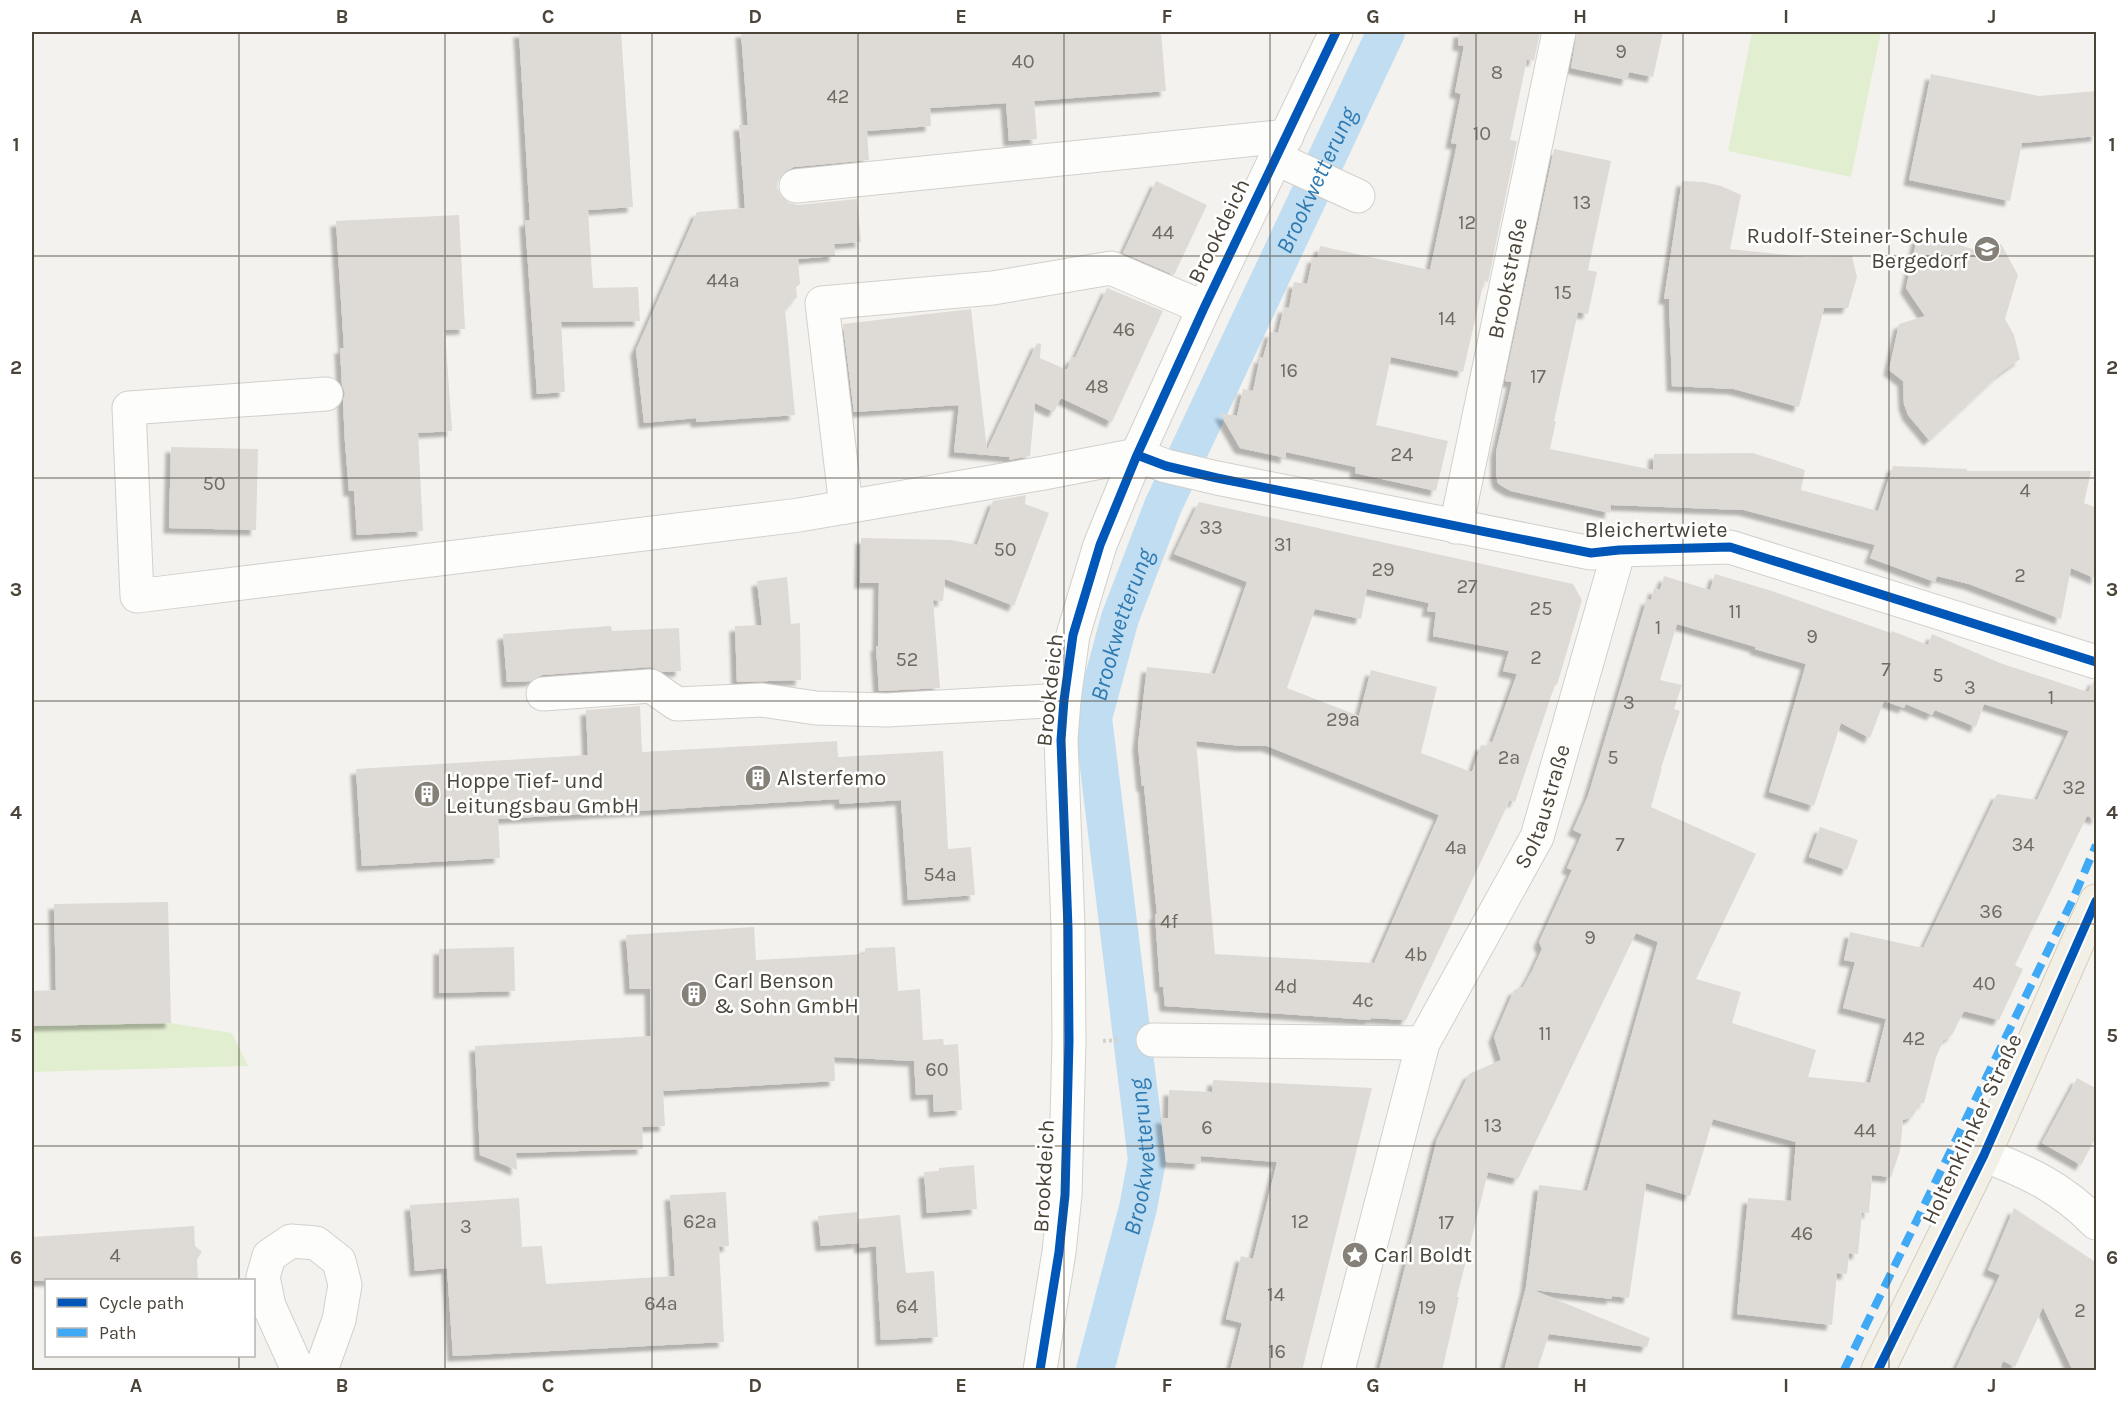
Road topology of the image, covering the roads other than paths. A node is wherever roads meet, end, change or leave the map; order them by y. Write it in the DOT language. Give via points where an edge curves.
graph roads {
  1 [pos="1336,32"];
  2 [pos="1559,32"];
  3 [pos="1287,155"];
  4 [pos="796,186"];
  5 [pos="1358,196"];
  6 [pos="1204,308"];
  7 [pos="326,394"];
  8 [pos="1151,460"];
  9 [pos="846,507"];
  10 [pos="1456,526"];
  11 [pos="1619,550"];
  12 [pos="2097,662"];
  13 [pos="543,694"];
  14 [pos="1064,700"];
  15 [pos="2097,901"];
  16 [pos="1153,1040"];
  17 [pos="1422,1043"];
  18 [pos="1984,1155"];
  19 [pos="2097,1223"];
  20 [pos="298,1371"];
  21 [pos="321,1371"];
  22 [pos="1040,1371"];
  23 [pos="1338,1371"];
  24 [pos="1878,1371"];
  1 -- 3 [label="street, Brookdeich"];
  2 -- 10 [label="street, Brookstraße"];
  3 -- 4 [label="street"];
  3 -- 5 [label="street" via="1328,183"];
  3 -- 6 [label="street, Brookdeich"];
  6 -- 8 [label="street, Brookdeich"];
  6 -- 9 [label="street" via="1111,268 993,288 822,303"];
  7 -- 9 [label="street" via="129,408 137,596"];
  8 -- 9 [label="street" via="1044,473"];
  8 -- 10 [label="street, Bleichertwiete"];
  8 -- 14 [label="street, Brookdeich" via="1100,545 1073,635"];
  10 -- 11 [label="street, Bleichertwiete" via="1591,553"];
  11 -- 12 [label="street, Bleichertwiete" via="1730,547"];
  11 -- 17 [label="street, Soltaustraße" via="1537,837"];
  13 -- 14 [label="street" via="651,686 677,704 762,700 816,708 887,710"];
  14 -- 22 [label="street, Brookdeich" via="1061,740 1068,928 1065,1195"];
  15 -- 18 [label="main road, Holtenklinker Straße"];
  16 -- 17 [label="street"];
  17 -- 23 [label="street, Soltaustraße"];
  18 -- 19 [label="street" via="2056,1189"];
  18 -- 24 [label="main road, Holtenklinker Straße"];
  20 -- 21 [label="street" via="269,1306 262,1277 268,1256 291,1241 316,1243 339,1261 345,1285 339,1320"];
}
